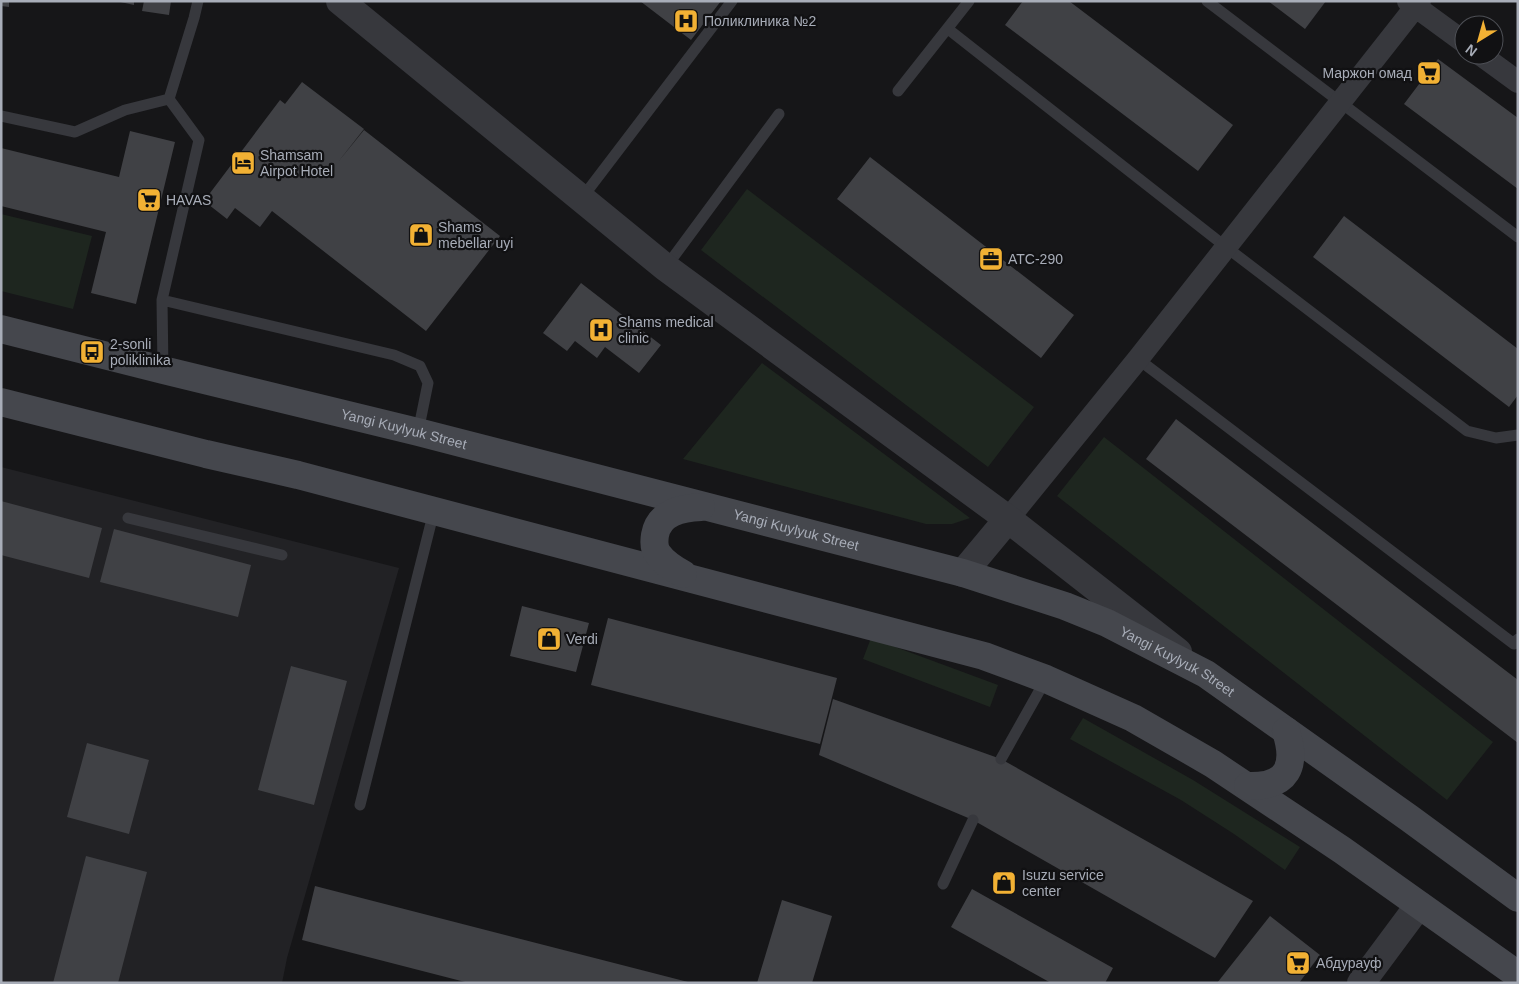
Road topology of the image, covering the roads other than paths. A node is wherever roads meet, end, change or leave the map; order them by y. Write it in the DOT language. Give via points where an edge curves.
graph roads {
  1 [pos="198,1"];
  2 [pos="340,1"];
  3 [pos="732,1"];
  4 [pos="969,1"];
  5 [pos="1206,1"];
  6 [pos="1415,3"];
  7 [pos="948,29"];
  8 [pos="1454,34"];
  9 [pos="1495,65"];
  10 [pos="1518,82"];
  11 [pos="898,91"];
  12 [pos="169,99"];
  13 [pos="1340,103"];
  14 [pos="779,114"];
  15 [pos="1,116"];
  16 [pos="582,198"];
  17 [pos="1518,238"];
  18 [pos="1226,247"];
  19 [pos="666,267"];
  20 [pos="162,300"];
  21 [pos="1,329"];
  22 [pos="1138,359"];
  23 [pos="163,370"];
  24 [pos="1,402"];
  25 [pos="418,432"];
  26 [pos="1518,435"];
  27 [pos="710,507"];
  28 [pos="434,511"];
  29 [pos="128,518"];
  30 [pos="1008,519"];
  31 [pos="282,555"];
  32 [pos="963,573"];
  33 [pos="689,578"];
  34 [pos="1518,639"];
  35 [pos="1206,674"];
  36 [pos="1046,679"];
  37 [pos="1286,731"];
  38 [pos="1002,759"];
  39 [pos="1248,786"];
  40 [pos="360,805"];
  41 [pos="973,820"];
  42 [pos="943,884"];
  43 [pos="1518,898"];
  44 [pos="1420,905"];
  45 [pos="1518,975"];
  46 [pos="1361,983"];
  1 -- 12 [label="lane"];
  2 -- 16 [label="street"];
  3 -- 16 [label="lane"];
  4 -- 7 [label="lane"];
  5 -- 13 [label="lane"];
  6 -- 8 [label="street"];
  6 -- 13 [label="street"];
  7 -- 11 [label="lane"];
  7 -- 18 [label="lane"];
  9 -- 10 [label="street"];
  12 -- 15 [label="lane" via="125,110 75,132"];
  12 -- 20 [label="lane" via="199,140"];
  13 -- 17 [label="lane"];
  13 -- 18 [label="street"];
  14 -- 19 [label="lane"];
  16 -- 19 [label="street"];
  18 -- 22 [label="street"];
  18 -- 26 [label="lane" via="1467,432 1496,438"];
  19 -- 30 [label="street"];
  20 -- 23 [label="lane"];
  20 -- 25 [label="lane" via="394,355 420,366 428,383"];
  21 -- 23 [label="main road, Yangi Kuylyuk Street"];
  22 -- 30 [label="street"];
  22 -- 34 [label="lane" via="1514,644"];
  23 -- 25 [label="main road, Yangi Kuylyuk Street"];
  24 -- 28 [label="main road"];
  25 -- 27 [label="main road, Yangi Kuylyuk Street"];
  27 -- 32 [label="main road, Yangi Kuylyuk Street"];
  27 -- 33 [label="main road" via="685,508 667,515 656,528 656,553"];
  28 -- 33 [label="main road"];
  28 -- 40 [label="lane"];
  29 -- 31 [label="lane"];
  30 -- 32 [label="street"];
  30 -- 35 [label="street"];
  32 -- 35 [label="main road, Yangi Kuylyuk Street" via="1066,606 1107,623"];
  33 -- 36 [label="main road" via="984,656"];
  35 -- 37 [label="main road, Yangi Kuylyuk Street"];
  36 -- 38 [label="lane"];
  36 -- 39 [label="main road" via="1133,718"];
  37 -- 39 [label="main road" via="1291,752 1288,772 1270,784"];
  37 -- 43 [label="main road, Yangi Kuylyuk Street"];
  39 -- 44 [label="main road"];
  41 -- 42 [label="lane"];
  44 -- 45 [label="main road"];
  44 -- 46 [label="street"];
}
